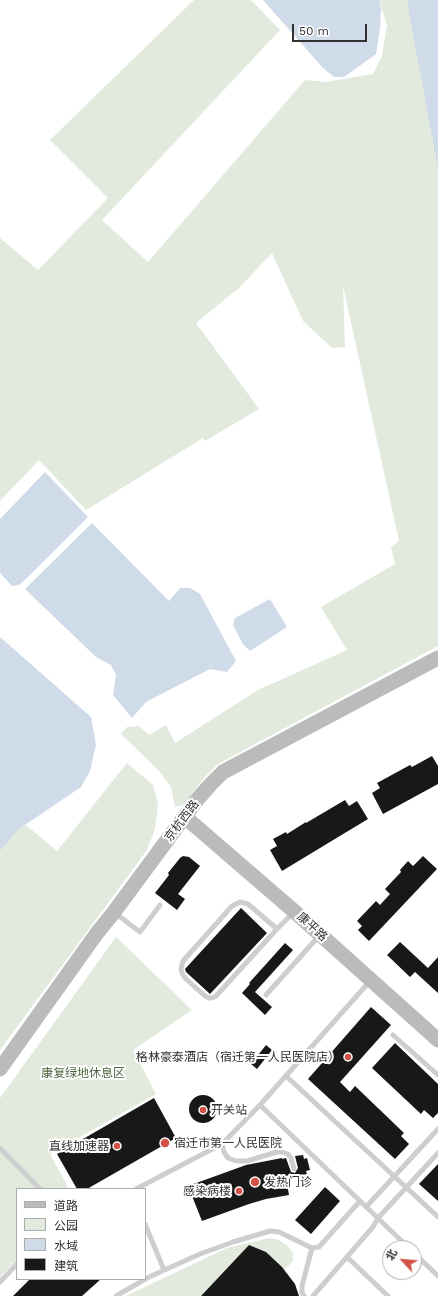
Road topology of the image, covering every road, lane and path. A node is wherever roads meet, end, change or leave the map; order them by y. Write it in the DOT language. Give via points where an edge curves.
graph roads {
  1 [pos="438,658"];
  2 [pos="185,817"];
  3 [pos="160,905"];
  4 [pos="114,912"];
  5 [pos="295,912"];
  6 [pos="277,929"];
  7 [pos="320,934"];
  8 [pos="371,980"];
  9 [pos="266,995"];
  10 [pos="394,1035"];
  11 [pos="438,1040"];
  12 [pos="0,1069"];
  13 [pos="438,1075"];
  14 [pos="286,1076"];
  15 [pos="260,1105"];
  16 [pos="438,1129"];
  17 [pos="222,1144"];
  18 [pos="0,1148"];
  19 [pos="438,1153"];
  20 [pos="294,1169"];
  21 [pos="394,1176"];
  22 [pos="406,1187"];
  23 [pos="39,1188"];
  24 [pos="138,1188"];
  25 [pos="360,1201"];
  26 [pos="366,1206"];
  27 [pos="438,1216"];
  28 [pos="378,1218"];
  29 [pos="146,1226"];
  30 [pos="401,1240"];
  31 [pos="312,1248"];
  32 [pos="347,1257"];
  33 [pos="422,1261"];
  34 [pos="16,1265"];
  35 [pos="164,1270"];
  36 [pos="438,1276"];
  37 [pos="146,1279"];
  38 [pos="144,1280"];
  39 [pos="0,1282"];
  40 [pos="116,1296"];
  41 [pos="304,1296"];
  42 [pos="313,1296"];
  43 [pos="388,1296"];
  1 -- 2 [label="street, 京杭西路" via="223,772"];
  2 -- 4 [label="street, 京杭西路"];
  2 -- 5 [label="street, 康平路"];
  3 -- 4 [label="lane" via="140,932"];
  4 -- 12 [label="street, 京杭西路"];
  5 -- 6 [label="lane"];
  5 -- 7 [label="street, 康平路"];
  6 -- 6 [label="lane" via="248,904 240,902 232,906 182,960 182,973 205,996 212,998"];
  7 -- 8 [label="street, 康平路"];
  7 -- 9 [label="lane"];
  8 -- 11 [label="street, 康平路"];
  8 -- 14 [label="lane"];
  10 -- 13 [label="lane"];
  14 -- 15 [label="lane"];
  14 -- 21 [label="lane"];
  15 -- 17 [label="lane"];
  15 -- 25 [label="lane"];
  16 -- 21 [label="lane"];
  17 -- 20 [label="lane" via="228,1158 236,1161 247,1161 277,1152 288,1154"];
  17 -- 24 [label="lane"];
  18 -- 23 [label="lane"];
  19 -- 22 [label="lane"];
  21 -- 22 [label="lane"];
  21 -- 26 [label="lane"];
  22 -- 27 [label="lane"];
  22 -- 28 [label="lane"];
  25 -- 26 [label="lane"];
  25 -- 31 [label="lane" via="320,1247"];
  26 -- 28 [label="lane"];
  28 -- 30 [label="lane"];
  28 -- 32 [label="lane"];
  29 -- 35 [label="lane"];
  31 -- 35 [label="lane" via="279,1232 270,1231 200,1254"];
  31 -- 41 [label="lane" via="302,1286"];
  32 -- 42 [label="lane"];
  32 -- 43 [label="lane"];
  33 -- 36 [label="lane"];
  34 -- 39 [label="lane"];
  35 -- 37 [label="lane"];
  38 -- 40 [label="lane"];
}
